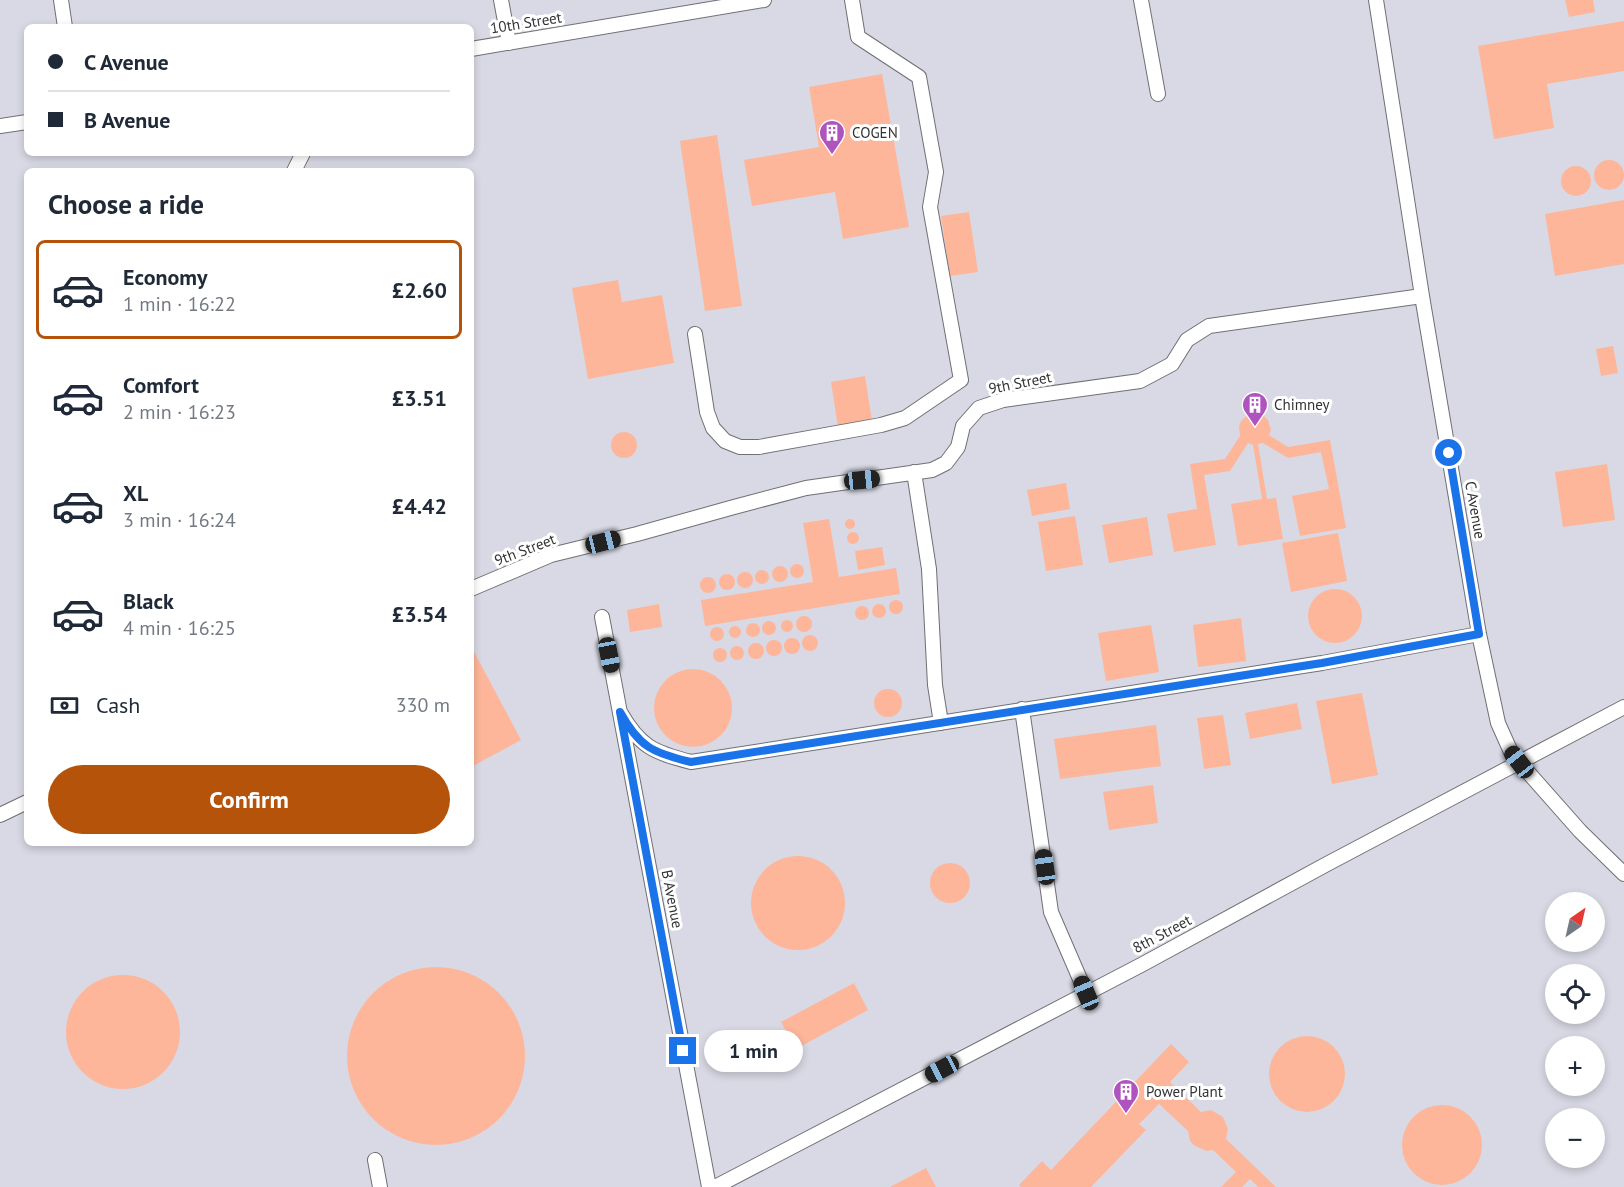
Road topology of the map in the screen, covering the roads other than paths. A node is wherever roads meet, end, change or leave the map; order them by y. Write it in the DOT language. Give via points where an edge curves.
graph roads {
  1 [pos="61,0"];
  2 [pos="501,0"];
  3 [pos="764,0"];
  4 [pos="852,0"];
  5 [pos="1141,0"];
  6 [pos="1376,0"];
  7 [pos="65,24"];
  8 [pos="509,43"];
  9 [pos="474,49"];
  10 [pos="1158,94"];
  11 [pos="24,122"];
  12 [pos="0,126"];
  13 [pos="1422,296"];
  14 [pos="695,334"];
  15 [pos="914,472"];
  16 [pos="474,588"];
  17 [pos="602,617"];
  18 [pos="1479,634"];
  19 [pos="1624,707"];
  20 [pos="1022,709"];
  21 [pos="620,712"];
  22 [pos="941,723"];
  23 [pos="1519,762"];
  24 [pos="24,803"];
  25 [pos="0,815"];
  26 [pos="1624,874"];
  27 [pos="1086,993"];
  28 [pos="375,1160"];
  29 [pos="380,1187"];
  30 [pos="709,1187"];
  31 [pos="715,1187"];
  1 -- 7 [label="lane"];
  2 -- 8 [label="lane"];
  3 -- 8 [label="lane, 10th Street"];
  4 -- 14 [label="lane" via="858,37 919,77 936,172 930,207 962,380 905,418 759,447 740,447 725,441 713,428"];
  5 -- 10 [label="lane"];
  6 -- 13 [label="lane, C Avenue"];
  8 -- 9 [label="lane, 10th Street"];
  11 -- 12 [label="lane"];
  13 -- 15 [label="lane, 9th Street" via="1209,326 1186,340 1172,364 1140,381 1003,400 979,408 963,426 957,447 946,463"];
  13 -- 18 [label="lane, C Avenue"];
  15 -- 16 [label="lane, 9th Street" via="806,488 551,555"];
  15 -- 22 [label="lane" via="929,569 935,685"];
  17 -- 21 [label="lane, B Avenue"];
  18 -- 20 [label="lane" via="1322,663"];
  18 -- 23 [label="lane, C Avenue" via="1498,723"];
  19 -- 23 [label="lane, 8th Street"];
  20 -- 22 [label="lane"];
  20 -- 27 [label="lane" via="1051,912"];
  21 -- 22 [label="lane" via="645,746 691,762"];
  21 -- 30 [label="lane, B Avenue"];
  23 -- 26 [label="lane, C Avenue"];
  23 -- 27 [label="lane, 8th Street"];
  24 -- 25 [label="lane"];
  27 -- 31 [label="lane, 8th Street"];
  28 -- 29 [label="lane"];
}
